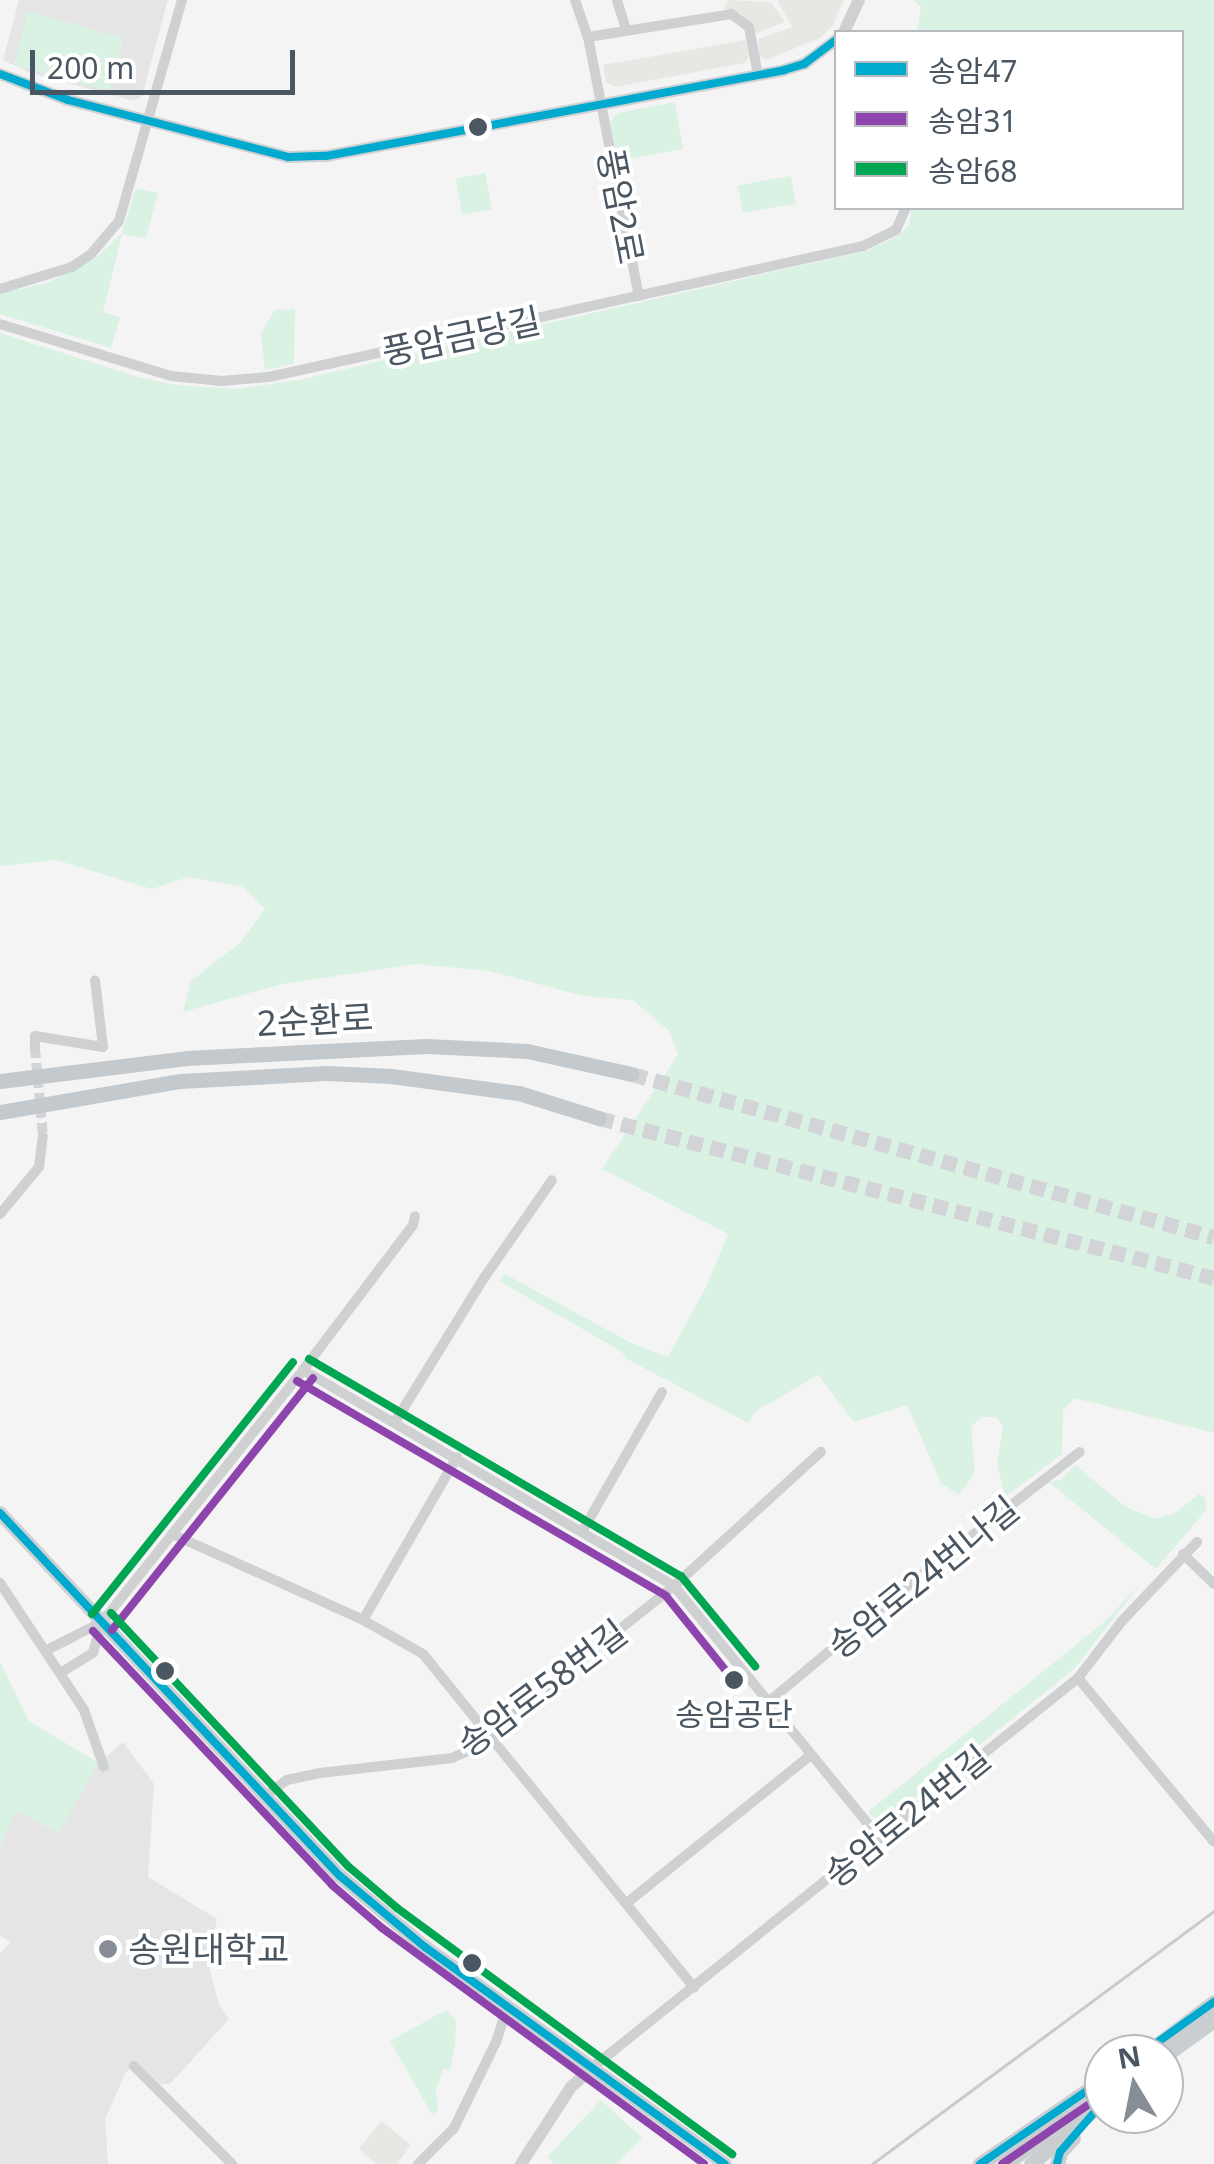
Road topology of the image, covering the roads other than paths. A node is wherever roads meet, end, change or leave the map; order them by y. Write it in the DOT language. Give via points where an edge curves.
graph roads {
  1 [pos="182,0"];
  2 [pos="575,0"];
  3 [pos="617,0"];
  4 [pos="858,0"];
  5 [pos="626,30"];
  6 [pos="845,30"];
  7 [pos="588,36"];
  8 [pos="834,42"];
  9 [pos="0,74"];
  10 [pos="758,75"];
  11 [pos="601,104"];
  12 [pos="148,120"];
  13 [pos="905,210"];
  14 [pos="0,288"];
  15 [pos="639,296"];
  16 [pos="0,324"];
  17 [pos="95,980"];
  18 [pos="36,1048"];
  19 [pos="632,1074"];
  20 [pos="0,1081"];
  21 [pos="0,1112"];
  22 [pos="598,1118"];
  23 [pos="43,1136"];
  24 [pos="552,1180"];
  25 [pos="0,1214"];
  26 [pos="414,1216"];
  27 [pos="303,1370"];
  28 [pos="662,1392"];
  29 [pos="396,1422"];
  30 [pos="821,1452"];
  31 [pos="1080,1452"];
  32 [pos="457,1457"];
  33 [pos="0,1513"];
  34 [pos="582,1530"];
  35 [pos="172,1534"];
  36 [pos="1197,1542"];
  37 [pos="1184,1554"];
  38 [pos="0,1583"];
  39 [pos="1214,1584"];
  40 [pos="674,1586"];
  41 [pos="362,1620"];
  42 [pos="102,1622"];
  43 [pos="47,1650"];
  44 [pos="62,1672"];
  45 [pos="1078,1678"];
  46 [pos="767,1703"];
  47 [pos="489,1734"];
  48 [pos="810,1755"];
  49 [pos="104,1767"];
  50 [pos="265,1796"];
  51 [pos="880,1838"];
  52 [pos="1214,1842"];
  53 [pos="628,1902"];
  54 [pos="694,1988"];
  55 [pos="1214,2002"];
  56 [pos="508,2006"];
  57 [pos="1214,2020"];
  58 [pos="1169,2034"];
  59 [pos="1184,2042"];
  60 [pos="134,2066"];
  61 [pos="594,2067"];
  62 [pos="1084,2096"];
  63 [pos="1084,2100"];
  64 [pos="1084,2118"];
  65 [pos="1084,2124"];
  66 [pos="232,2164"];
  67 [pos="418,2164"];
  68 [pos="520,2164"];
  69 [pos="724,2164"];
  70 [pos="980,2164"];
  71 [pos="1006,2164"];
  72 [pos="1031,2164"];
  73 [pos="1058,2164"];
  1 -- 12 [label="street"];
  2 -- 7 [label="street, 풍암2로"];
  3 -- 5 [label="street"];
  4 -- 6 [label="street"];
  5 -- 7 [label="street"];
  5 -- 10 [label="street" via="731,14 748,27"];
  7 -- 11 [label="street, 풍암2로"];
  8 -- 10 [label="street" via="804,64"];
  9 -- 12 [label="street"];
  10 -- 11 [label="street"];
  11 -- 12 [label="street" via="326,156 288,157"];
  11 -- 15 [label="street, 풍암2로"];
  12 -- 14 [label="street" via="119,220 107,237 72,267"];
  13 -- 15 [label="street, 풍암금당길" via="896,230 863,246"];
  15 -- 16 [label="street, 풍암금당길" via="240,380 171,376"];
  17 -- 18 [label="street" via="103,1046 34,1036"];
  19 -- 20 [label="highway, 2순환로" via="528,1051 426,1046 186,1058"];
  21 -- 22 [label="highway, 2순환로" via="180,1082 327,1073 520,1093"];
  23 -- 25 [label="street" via="38,1166"];
  24 -- 29 [label="street"];
  26 -- 27 [label="street" via="414,1225"];
  27 -- 29 [label="street"];
  27 -- 35 [label="street"];
  28 -- 34 [label="street"];
  29 -- 32 [label="street"];
  30 -- 40 [label="street, 송암로58번길"];
  31 -- 46 [label="street, 송암로24번나길"];
  32 -- 34 [label="street"];
  32 -- 41 [label="street"];
  33 -- 42 [label="main road"];
  34 -- 40 [label="street"];
  35 -- 41 [label="street"];
  35 -- 42 [label="street"];
  36 -- 37 [label="street, 송암로24번길"];
  37 -- 39 [label="street"];
  37 -- 45 [label="street, 송암로24번길"];
  38 -- 43 [label="street"];
  40 -- 46 [label="street"];
  40 -- 47 [label="street, 송암로58번길"];
  41 -- 47 [label="street" via="423,1654"];
  42 -- 43 [label="street"];
  42 -- 44 [label="street" via="92,1653"];
  42 -- 50 [label="main road"];
  43 -- 44 [label="street"];
  44 -- 49 [label="street"];
  45 -- 51 [label="street, 송암로24번길"];
  45 -- 52 [label="street"];
  46 -- 48 [label="street"];
  47 -- 50 [label="street, 송암로58번길" via="452,1758 320,1773 287,1780"];
  47 -- 53 [label="street"];
  48 -- 51 [label="street"];
  48 -- 53 [label="street"];
  50 -- 56 [label="main road" via="340,1876"];
  51 -- 54 [label="street, 송암로24번길"];
  53 -- 54 [label="street"];
  54 -- 61 [label="street, 송암로24번길"];
  55 -- 58 [label="main road"];
  56 -- 61 [label="main road"];
  56 -- 67 [label="street" via="454,2128"];
  57 -- 59 [label="main road"];
  60 -- 66 [label="street"];
  61 -- 68 [label="street" via="570,2087"];
  61 -- 69 [label="main road"];
  62 -- 70 [label="main road"];
  63 -- 71 [label="main road"];
  64 -- 72 [label="main road"];
  65 -- 73 [label="main road"];
}
